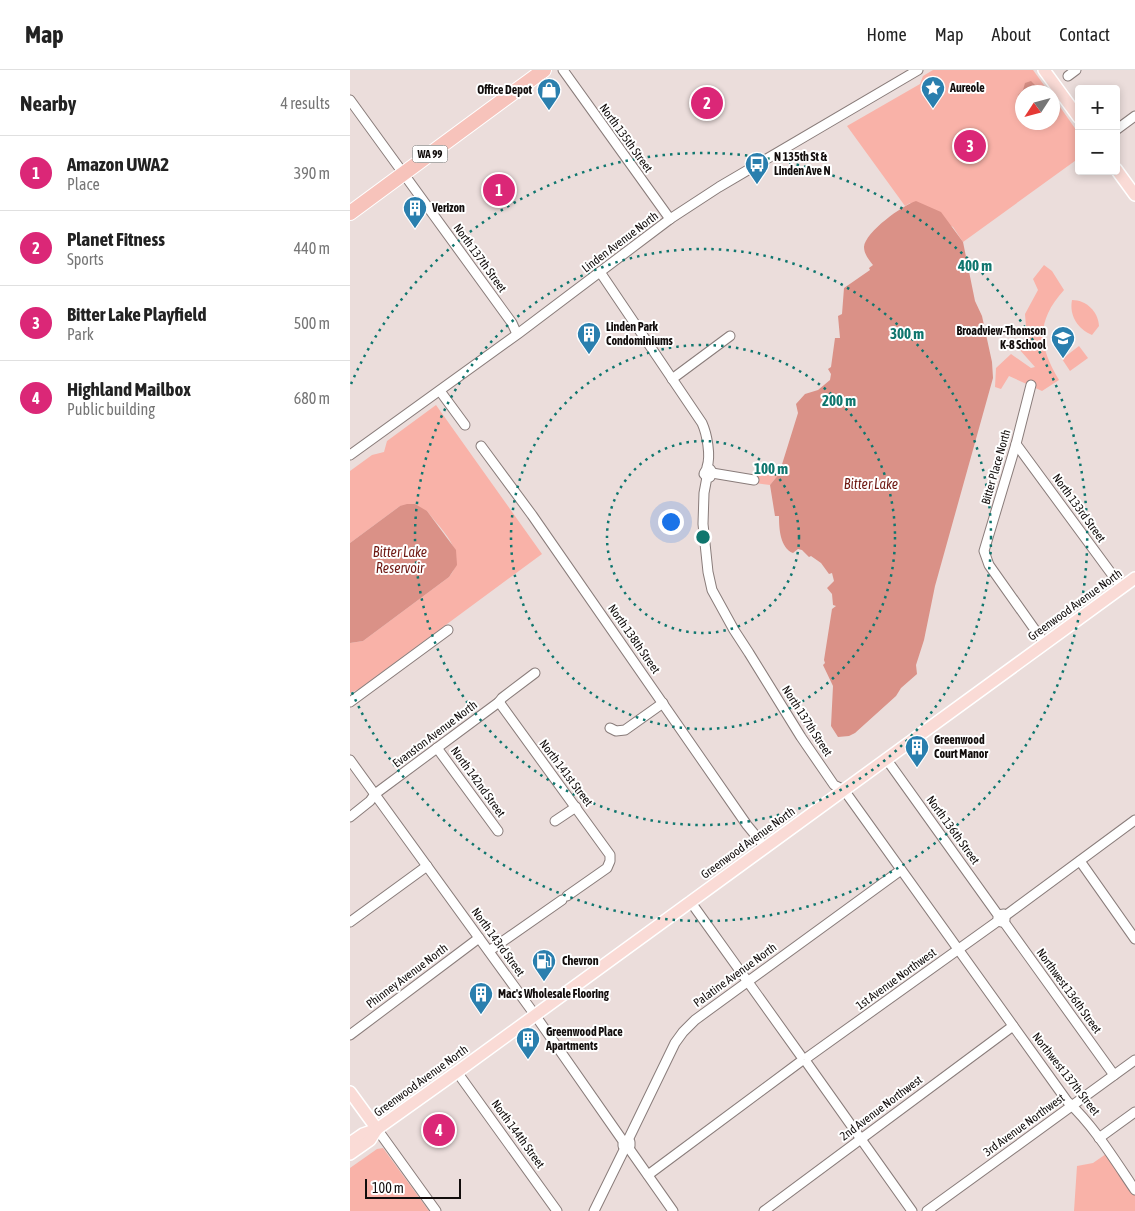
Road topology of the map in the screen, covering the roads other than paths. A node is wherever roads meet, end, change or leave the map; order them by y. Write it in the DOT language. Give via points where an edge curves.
graph roads {
  1 [pos="544,70"];
  2 [pos="563,70"];
  3 [pos="918,70"];
  4 [pos="1044,70"];
  5 [pos="350,100"];
  6 [pos="1075,113"];
  7 [pos="1135,116"];
  8 [pos="1120,127"];
  9 [pos="403,174"];
  10 [pos="1120,175"];
  11 [pos="1135,195"];
  12 [pos="350,213"];
  13 [pos="670,220"];
  14 [pos="600,272"];
  15 [pos="517,334"];
  16 [pos="730,336"];
  17 [pos="672,379"];
  18 [pos="1031,385"];
  19 [pos="440,391"];
  20 [pos="465,425"];
  21 [pos="1016,444"];
  22 [pos="481,446"];
  23 [pos="350,455"];
  24 [pos="709,473"];
  25 [pos="754,480"];
  26 [pos="1135,578"];
  27 [pos="1122,588"];
  28 [pos="448,630"];
  29 [pos="1045,644"];
  30 [pos="535,673"];
  31 [pos="350,702"];
  32 [pos="499,702"];
  33 [pos="663,703"];
  34 [pos="610,728"];
  35 [pos="437,748"];
  36 [pos="350,760"];
  37 [pos="887,760"];
  38 [pos="844,790"];
  39 [pos="375,794"];
  40 [pos="576,807"];
  41 [pos="350,816"];
  42 [pos="1135,820"];
  43 [pos="555,822"];
  44 [pos="498,831"];
  45 [pos="765,846"];
  46 [pos="1080,861"];
  47 [pos="427,866"];
  48 [pos="901,870"];
  49 [pos="690,901"];
  50 [pos="1001,918"];
  51 [pos="350,922"];
  52 [pos="479,938"];
  53 [pos="1135,938"];
  54 [pos="958,950"];
  55 [pos="489,951"];
  56 [pos="748,982"];
  57 [pos="535,1015"];
  58 [pos="1014,1026"];
  59 [pos="350,1034"];
  60 [pos="804,1060"];
  61 [pos="1135,1060"];
  62 [pos="457,1072"];
  63 [pos="1114,1075"];
  64 [pos="350,1092"];
  65 [pos="1072,1106"];
  66 [pos="1135,1112"];
  67 [pos="377,1129"];
  68 [pos="1099,1138"];
  69 [pos="861,1139"];
  70 [pos="350,1143"];
  71 [pos="626,1144"];
  72 [pos="350,1154"];
  73 [pos="648,1175"];
  74 [pos="1135,1190"];
  75 [pos="436,1211"];
  76 [pos="557,1211"];
  77 [pos="594,1211"];
  78 [pos="673,1211"];
  79 [pos="764,1211"];
  80 [pos="912,1211"];
  81 [pos="927,1211"];
  1 -- 9 [label="highway, WA 99"];
  2 -- 13 [label="street, North 135th Street"];
  3 -- 13 [label="street, Linden Avenue North" via="724,184"];
  4 -- 6 [label="main road"];
  5 -- 9 [label="street, North 137th Street"];
  7 -- 8 [label="street"];
  9 -- 12 [label="highway, WA 99"];
  9 -- 15 [label="street, North 137th Street"];
  10 -- 11 [label="main road"];
  13 -- 14 [label="street, Linden Avenue North"];
  14 -- 15 [label="street, Linden Avenue North"];
  14 -- 17 [label="street, North 137th Street"];
  15 -- 19 [label="street, Linden Avenue North"];
  16 -- 17 [label="street"];
  17 -- 24 [label="street, North 137th Street" via="702,423"];
  18 -- 21 [label="street, Bitter Place North"];
  19 -- 20 [label="street"];
  19 -- 23 [label="street, Linden Avenue North"];
  21 -- 27 [label="street, North 133rd Street"];
  21 -- 29 [label="street, Bitter Place North" via="985,555"];
  22 -- 33 [label="street, North 138th Street"];
  24 -- 25 [label="street"];
  24 -- 38 [label="street, North 137th Street" via="704,493 703,524 712,590 800,737 834,785"];
  26 -- 27 [label="main road, Greenwood Avenue North"];
  27 -- 29 [label="main road, Greenwood Avenue North"];
  28 -- 31 [label="street"];
  29 -- 37 [label="main road, Greenwood Avenue North"];
  30 -- 32 [label="street, Evanston Avenue North"];
  32 -- 35 [label="street, Evanston Avenue North"];
  32 -- 40 [label="street, North 141st Street"];
  33 -- 34 [label="street" via="625,730"];
  33 -- 45 [label="street, North 138th Street"];
  35 -- 39 [label="street, Evanston Avenue North"];
  35 -- 44 [label="street, North 142nd Street"];
  36 -- 39 [label="street, North 143rd Street"];
  37 -- 38 [label="main road, Greenwood Avenue North"];
  37 -- 50 [label="street, North 136th Street"];
  38 -- 45 [label="main road, Greenwood Avenue North"];
  38 -- 48 [label="street, North 137th Street"];
  39 -- 41 [label="street, Evanston Avenue North"];
  39 -- 47 [label="street, North 143rd Street"];
  40 -- 43 [label="street"];
  40 -- 55 [label="street, North 141st Street" via="608,851 610,861 607,868"];
  42 -- 46 [label="street, 1st Avenue Northwest"];
  45 -- 49 [label="main road, Greenwood Avenue North"];
  46 -- 50 [label="street, 1st Avenue Northwest"];
  46 -- 53 [label="street"];
  47 -- 51 [label="street"];
  47 -- 52 [label="street, North 143rd Street"];
  48 -- 54 [label="street, North 137th Street"];
  48 -- 56 [label="street, Palatine Avenue North"];
  49 -- 56 [label="street"];
  49 -- 57 [label="main road, Greenwood Avenue North"];
  50 -- 54 [label="street, 1st Avenue Northwest"];
  50 -- 63 [label="street, Northwest 136th Street"];
  52 -- 55 [label="street, North 143rd Street"];
  52 -- 59 [label="street, Phinney Avenue North"];
  54 -- 58 [label="street, Northwest 137th Street"];
  54 -- 60 [label="street, 1st Avenue Northwest"];
  55 -- 57 [label="street, North 143rd Street"];
  56 -- 60 [label="street"];
  56 -- 71 [label="street, Palatine Avenue North" via="682,1032"];
  57 -- 62 [label="main road, Greenwood Avenue North"];
  57 -- 71 [label="street, North 143rd Street"];
  58 -- 65 [label="street, Northwest 137th Street"];
  58 -- 69 [label="street, 2nd Avenue Northwest"];
  60 -- 69 [label="street"];
  60 -- 73 [label="street, 1st Avenue Northwest"];
  61 -- 63 [label="street, 3rd Avenue Northwest"];
  62 -- 67 [label="main road, Greenwood Avenue North"];
  62 -- 76 [label="street, North 144th Street"];
  63 -- 65 [label="street, 3rd Avenue Northwest"];
  64 -- 67 [label="main road"];
  65 -- 68 [label="street, Northwest 137th Street"];
  65 -- 81 [label="street, 3rd Avenue Northwest"];
  66 -- 68 [label="street"];
  67 -- 70 [label="main road, Greenwood Avenue North"];
  67 -- 72 [label="main road, Greenwood Avenue North" via="370,1140"];
  67 -- 75 [label="street"];
  68 -- 74 [label="street, Northwest 137th Street"];
  69 -- 79 [label="street, 2nd Avenue Northwest"];
  69 -- 80 [label="street"];
  71 -- 73 [label="street, North 143rd Street"];
  71 -- 77 [label="street"];
  73 -- 78 [label="street, North 143rd Street"];
}
